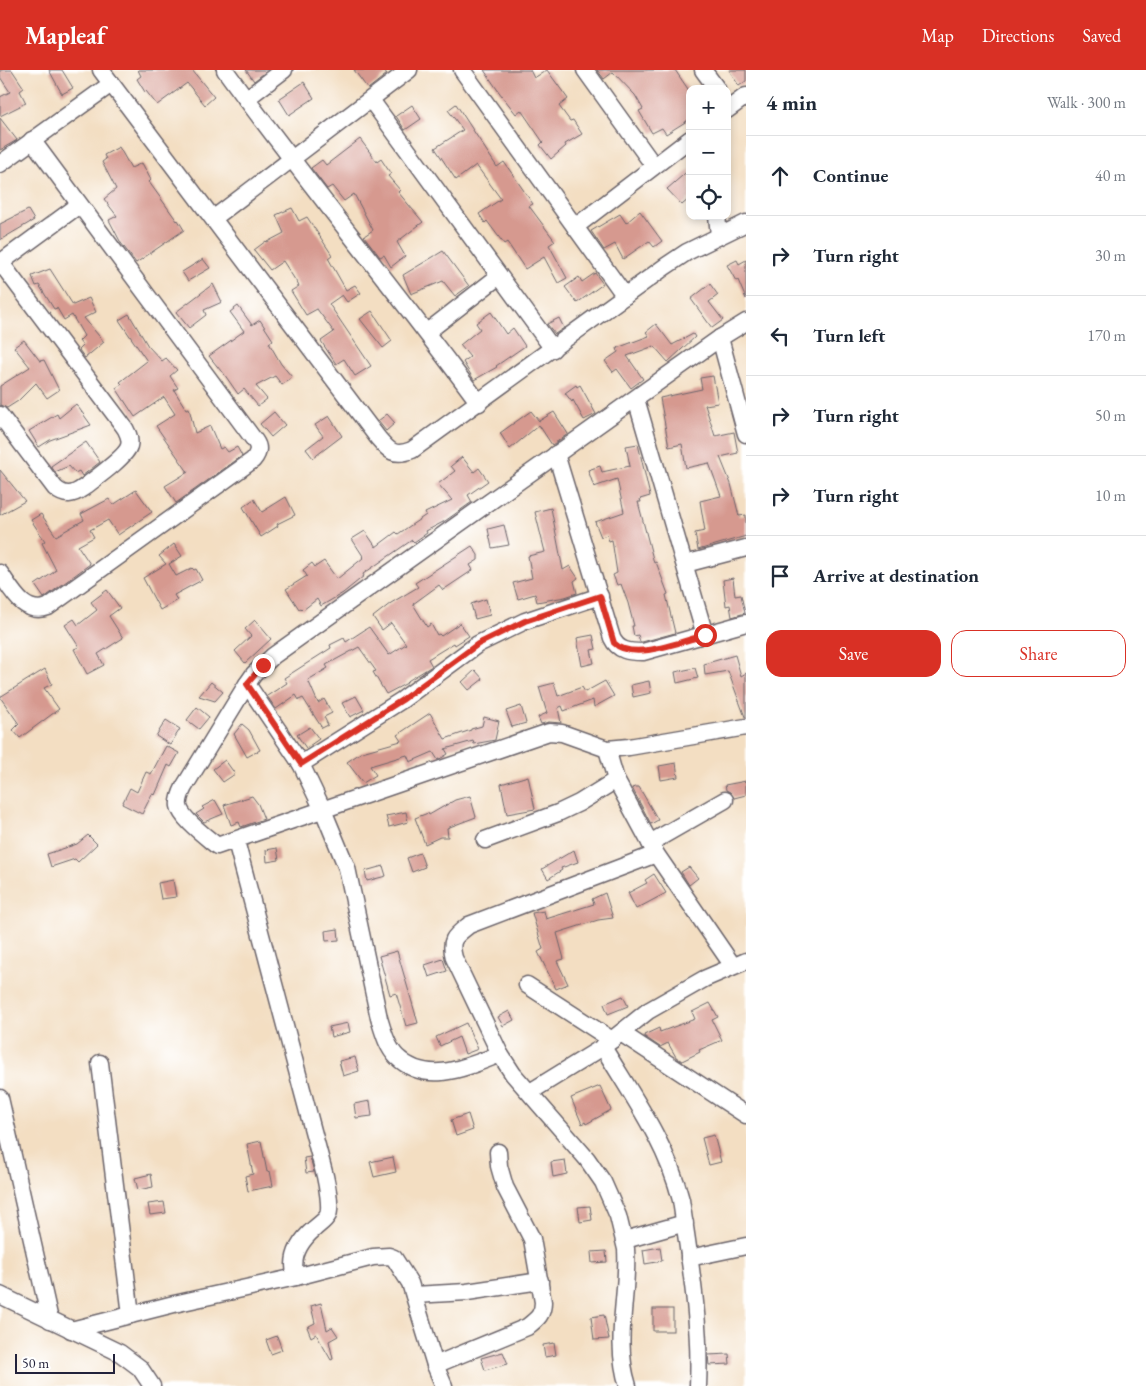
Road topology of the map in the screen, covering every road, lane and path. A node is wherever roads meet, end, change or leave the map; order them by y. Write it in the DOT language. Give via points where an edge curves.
graph roads {
  1 [pos="101,70"];
  2 [pos="225,70"];
  3 [pos="284,70"];
  4 [pos="410,70"];
  5 [pos="462,70"];
  6 [pos="585,70"];
  7 [pos="703,70"];
  8 [pos="111,84"];
  9 [pos="715,85"];
  10 [pos="746,96"];
  11 [pos="246,99"];
  12 [pos="371,100"];
  13 [pos="731,105"];
  14 [pos="32,140"];
  15 [pos="686,142"];
  16 [pos="291,159"];
  17 [pos="0,164"];
  18 [pos="654,166"];
  19 [pos="78,205"];
  20 [pos="214,218"];
  21 [pos="717,220"];
  22 [pos="746,223"];
  23 [pos="575,227"];
  24 [pos="719,235"];
  25 [pos="0,263"];
  26 [pos="499,276"];
  27 [pos="625,296"];
  28 [pos="746,322"];
  29 [pos="427,332"];
  30 [pos="720,338"];
  31 [pos="553,349"];
  32 [pos="636,399"];
  33 [pos="479,403"];
  34 [pos="0,415"];
  35 [pos="746,434"];
  36 [pos="556,454"];
  37 [pos="746,548"];
  38 [pos="685,564"];
  39 [pos="0,573"];
  40 [pos="600,596"];
  41 [pos="746,623"];
  42 [pos="705,635"];
  43 [pos="247,684"];
  44 [pos="746,727"];
  45 [pos="607,749"];
  46 [pos="301,764"];
  47 [pos="616,780"];
  48 [pos="725,800"];
  49 [pos="323,810"];
  50 [pos="485,840"];
  51 [pos="236,841"];
  52 [pos="653,848"];
  53 [pos="740,964"];
  54 [pos="527,985"];
  55 [pos="612,1040"];
  56 [pos="500,1054"];
  57 [pos="100,1064"];
  58 [pos="530,1092"];
  59 [pos="0,1098"];
  60 [pos="746,1114"];
  61 [pos="498,1152"];
  62 [pos="685,1223"];
  63 [pos="625,1240"];
  64 [pos="746,1246"];
  65 [pos="689,1258"];
  66 [pos="296,1277"];
  67 [pos="540,1281"];
  68 [pos="414,1295"];
  69 [pos="0,1296"];
  70 [pos="131,1314"];
  71 [pos="50,1320"];
  72 [pos="71,1330"];
  73 [pos="435,1365"];
  74 [pos="152,1386"];
  75 [pos="444,1386"];
  76 [pos="628,1386"];
  77 [pos="698,1386"];
  1 -- 8 [label="street"];
  2 -- 11 [label="street"];
  3 -- 11 [label="street"];
  4 -- 12 [label="street"];
  5 -- 23 [label="street"];
  6 -- 18 [label="street"];
  7 -- 9 [label="street"];
  8 -- 14 [label="street"];
  8 -- 20 [label="street"];
  10 -- 13 [label="street"];
  11 -- 16 [label="street"];
  12 -- 16 [label="street"];
  12 -- 26 [label="street"];
  14 -- 17 [label="street"];
  14 -- 19 [label="street"];
  15 -- 18 [label="street"];
  16 -- 20 [label="street"];
  16 -- 29 [label="street"];
  18 -- 23 [label="street"];
  19 -- 25 [label="street"];
  19 -- 39 [label="street" via="255,440 258,451 253,460 48,607 28,608"];
  20 -- 33 [label="street" via="388,450 399,454 412,450"];
  21 -- 24 [label="street"];
  22 -- 24 [label="street"];
  23 -- 27 [label="street"];
  24 -- 27 [label="street" via="687,252"];
  25 -- 34 [label="street" via="122,424 130,443 126,453 83,488 76,493 65,494 55,488"];
  26 -- 29 [label="street"];
  26 -- 31 [label="street"];
  27 -- 31 [label="street"];
  28 -- 30 [label="street"];
  29 -- 33 [label="street"];
  30 -- 32 [label="street"];
  30 -- 35 [label="street"];
  31 -- 33 [label="street"];
  32 -- 36 [label="street"];
  32 -- 38 [label="street"];
  36 -- 40 [label="street"];
  36 -- 43 [label="street" via="273,656"];
  37 -- 38 [label="street"];
  38 -- 42 [label="street"];
  40 -- 42 [label="street" via="614,643 623,650 643,652"];
  40 -- 46 [label="street" via="525,621 478,644 402,700"];
  41 -- 42 [label="street"];
  43 -- 46 [label="street"];
  43 -- 51 [label="street" via="179,801 183,815 217,846"];
  44 -- 45 [label="street"];
  45 -- 47 [label="street"];
  45 -- 49 [label="street" via="562,733 549,732"];
  46 -- 49 [label="street"];
  47 -- 50 [label="street" via="558,813"];
  47 -- 52 [label="street"];
  48 -- 52 [label="street"];
  49 -- 51 [label="street"];
  49 -- 56 [label="street" via="349,876 379,1018 396,1056 417,1070 431,1073 465,1068"];
  51 -- 66 [label="street" via="325,1176 328,1215 295,1253"];
  52 -- 53 [label="street"];
  52 -- 56 [label="street" via="469,925 456,935 451,949 454,958"];
  53 -- 55 [label="street" via="704,979 648,1011"];
  54 -- 55 [label="street"];
  55 -- 58 [label="street"];
  55 -- 60 [label="street"];
  55 -- 62 [label="street" via="676,1181"];
  56 -- 58 [label="street"];
  57 -- 70 [label="street"];
  58 -- 63 [label="street" via="603,1182"];
  59 -- 71 [label="street"];
  61 -- 67 [label="street" via="504,1188 532,1239"];
  62 -- 63 [label="street"];
  62 -- 65 [label="street"];
  63 -- 76 [label="street" via="627,1258 621,1344 622,1367"];
  64 -- 65 [label="street"];
  65 -- 77 [label="street" via="698,1318"];
  66 -- 68 [label="street" via="373,1257 389,1256 398,1263"];
  66 -- 70 [label="street"];
  67 -- 68 [label="street" via="467,1292"];
  67 -- 73 [label="street" via="543,1311 538,1319 528,1327"];
  68 -- 73 [label="street"];
  69 -- 71 [label="street"];
  70 -- 72 [label="street"];
  71 -- 72 [label="street"];
  72 -- 74 [label="street" via="129,1359 140,1368"];
  73 -- 75 [label="street"];
}
